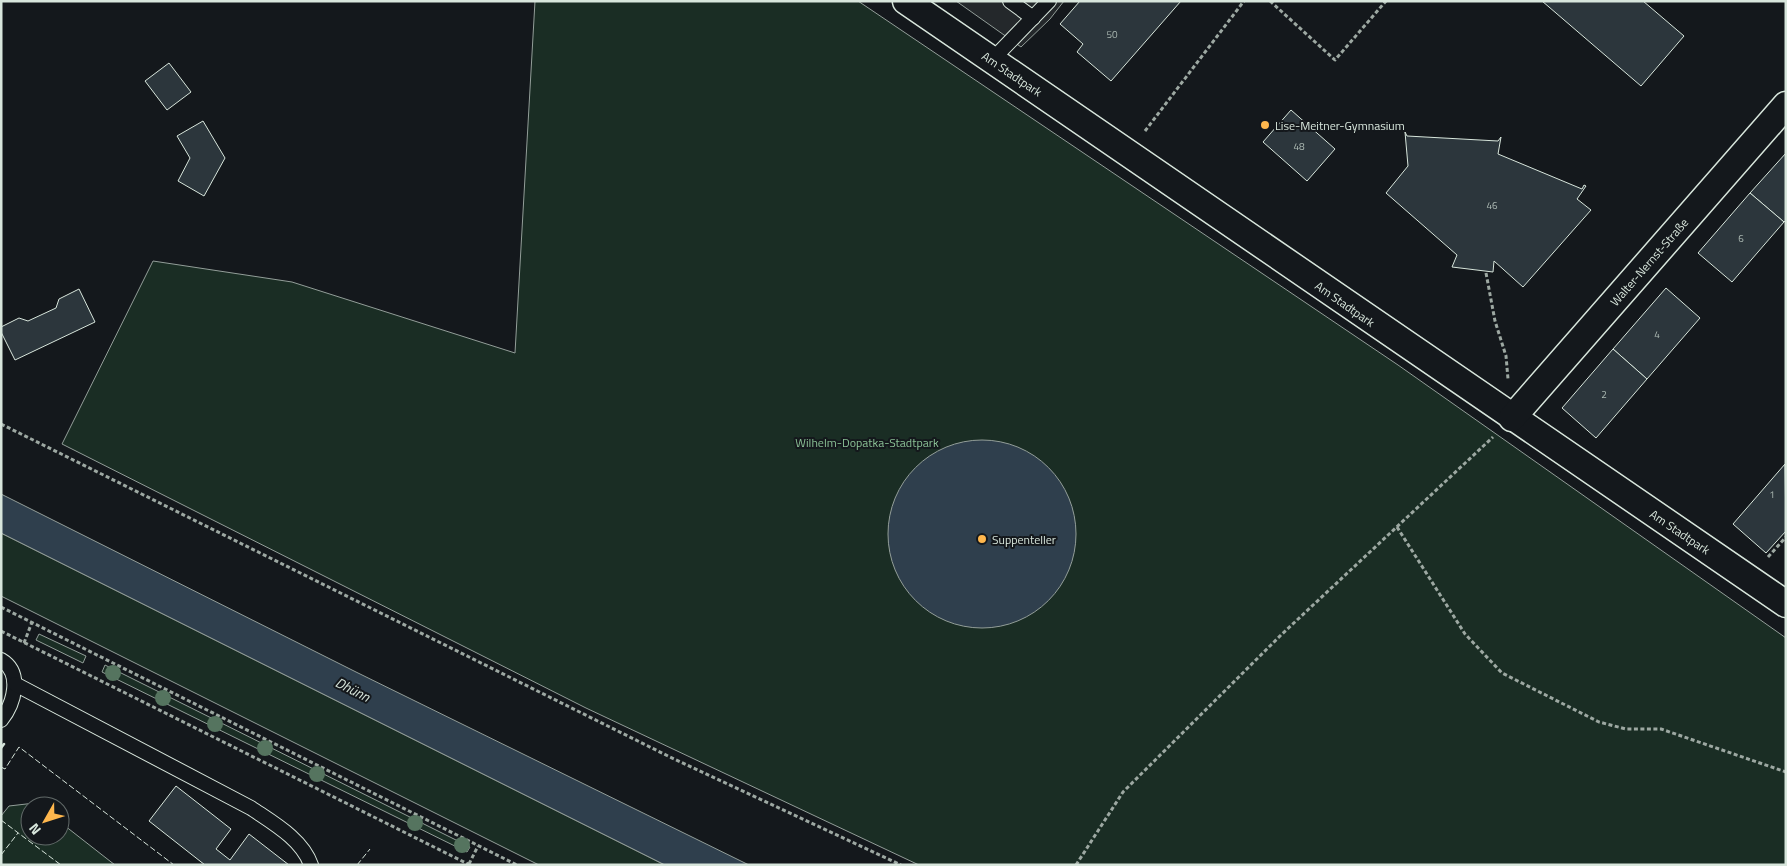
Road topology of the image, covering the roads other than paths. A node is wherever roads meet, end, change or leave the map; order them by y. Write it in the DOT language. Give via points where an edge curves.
graph roads {
  1 [pos="906,1"];
  2 [pos="1010,1"];
  3 [pos="1050,1"];
  4 [pos="1033,18"];
  5 [pos="992,60"];
  6 [pos="1785,106"];
  7 [pos="1512,418"];
  8 [pos="1786,604"];
  9 [pos="1,660"];
  10 [pos="14,684"];
  11 [pos="1,720"];
  12 [pos="311,865"];
  1 -- 5 [label="street, Am Stadtpark"];
  2 -- 4 [label="lane"];
  3 -- 4 [label="lane"];
  4 -- 5 [label="lane"];
  5 -- 7 [label="street, Am Stadtpark"];
  6 -- 7 [label="street, Walter-Nernst-Straße"];
  7 -- 8 [label="street, Am Stadtpark"];
  9 -- 10 [label="lane" via="10,668"];
  10 -- 11 [label="lane" via="12,701"];
  10 -- 12 [label="lane" via="252,808 307,853"];
}
